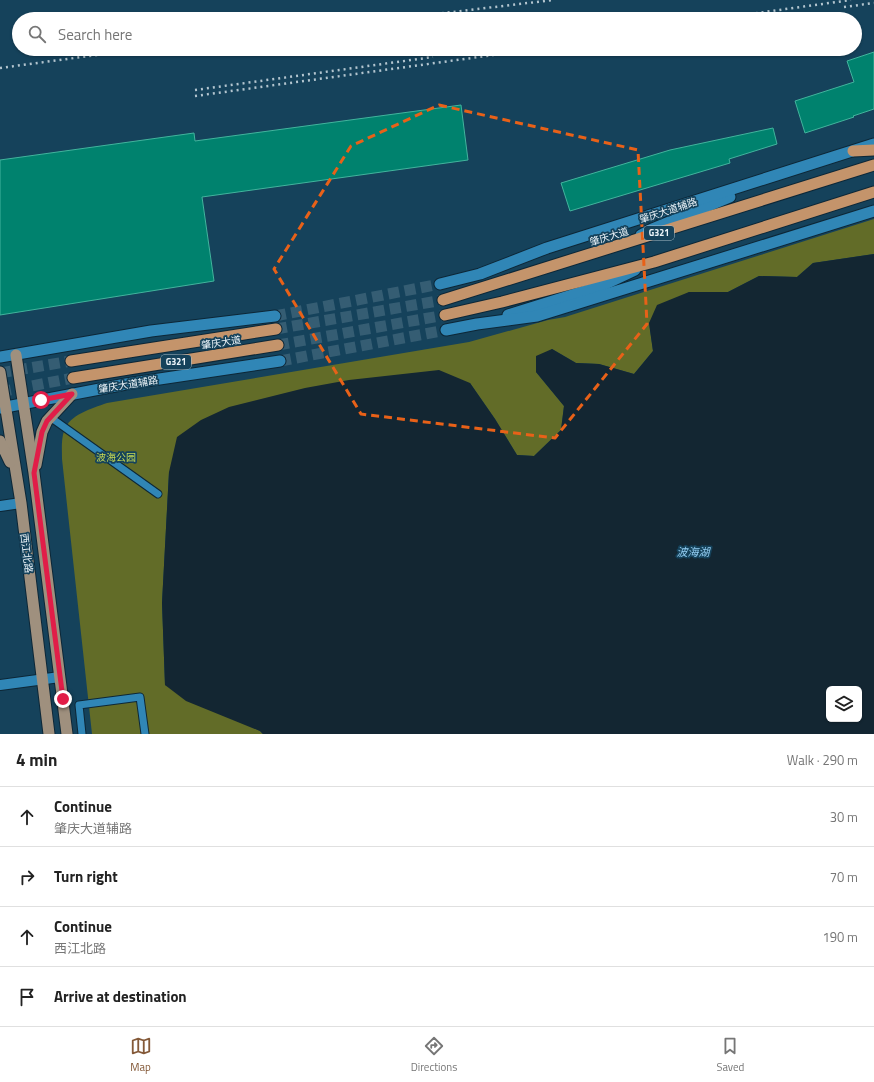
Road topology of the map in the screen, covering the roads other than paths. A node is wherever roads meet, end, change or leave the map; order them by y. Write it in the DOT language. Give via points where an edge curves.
graph roads {
  1 [pos="874,144"];
  2 [pos="874,150"];
  3 [pos="853,151"];
  4 [pos="874,165"];
  5 [pos="784,173"];
  6 [pos="874,192"];
  7 [pos="874,211"];
  8 [pos="625,244"];
  9 [pos="654,262"];
  10 [pos="440,284"];
  11 [pos="442,300"];
  12 [pos="444,315"];
  13 [pos="275,316"];
  14 [pos="477,324"];
  15 [pos="276,329"];
  16 [pos="446,330"];
  17 [pos="278,345"];
  18 [pos="16,355"];
  19 [pos="0,357"];
  20 [pos="72,361"];
  21 [pos="280,361"];
  22 [pos="0,372"];
  23 [pos="73,378"];
  24 [pos="72,394"];
  25 [pos="24,403"];
  26 [pos="3,407"];
  27 [pos="50,417"];
  28 [pos="0,441"];
  29 [pos="34,473"];
  30 [pos="17,476"];
  31 [pos="158,494"];
  32 [pos="20,504"];
  33 [pos="0,506"];
  34 [pos="60,677"];
  35 [pos="42,680"];
  36 [pos="0,685"];
  37 [pos="49,734"];
  38 [pos="67,734"];
  39 [pos="82,734"];
  40 [pos="145,734"];
  1 -- 3 [label="street, 肇庆大道辅路"];
  2 -- 3 [label="highway"];
  3 -- 5 [label="street, 肇庆大道辅路"];
  4 -- 8 [label="highway, 肇庆大道 / G321"];
  5 -- 8 [label="street" via="652,229"];
  5 -- 10 [label="street, 肇庆大道辅路" via="547,248 480,274"];
  6 -- 9 [label="highway, G321"];
  7 -- 14 [label="street" via="537,316"];
  8 -- 11 [label="highway, 肇庆大道 / G321"];
  9 -- 12 [label="highway, G321"];
  9 -- 14 [label="street" via="601,286"];
  13 -- 18 [label="street" via="151,331"];
  14 -- 16 [label="street"];
  15 -- 20 [label="highway, 肇庆大道 / G321"];
  17 -- 23 [label="highway, 肇庆大道 / G321"];
  18 -- 19 [label="street"];
  18 -- 25 [label="main road, 西江北路"];
  21 -- 24 [label="street, 肇庆大道辅路"];
  22 -- 26 [label="main road, 西江北路"];
  24 -- 25 [label="street, 肇庆大道辅路"];
  24 -- 27 [label="main road"];
  25 -- 26 [label="street, 肇庆大道辅路"];
  25 -- 29 [label="main road, 西江北路"];
  26 -- 30 [label="main road, 西江北路"];
  27 -- 29 [label="main road" via="42,432"];
  27 -- 31 [label="street"];
  28 -- 30 [label="main road"];
  29 -- 30 [label="main road"];
  29 -- 34 [label="main road, 西江北路"];
  30 -- 32 [label="main road, 西江北路"];
  32 -- 33 [label="street"];
  32 -- 35 [label="main road, 西江北路"];
  34 -- 35 [label="street"];
  34 -- 38 [label="main road, 西江北路"];
  35 -- 36 [label="street"];
  35 -- 37 [label="main road, 西江北路"];
  39 -- 40 [label="street" via="78,705 140,697"];
}
